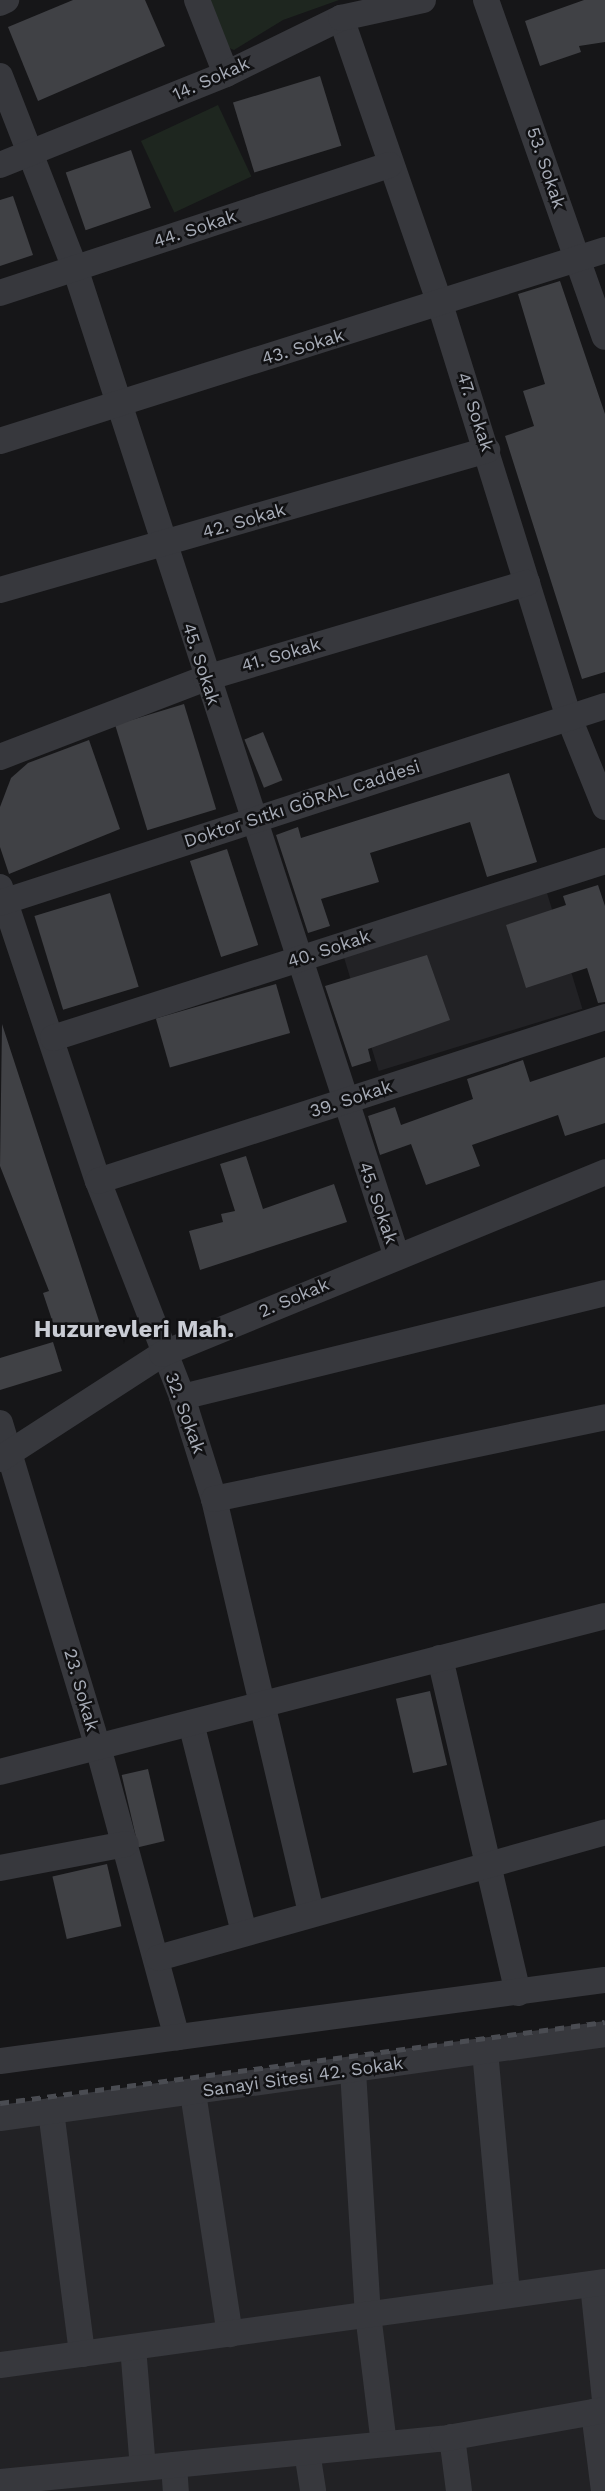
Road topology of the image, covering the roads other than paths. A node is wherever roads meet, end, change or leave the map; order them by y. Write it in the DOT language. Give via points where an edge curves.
graph roads {
  1 [pos="6,0"];
  2 [pos="197,0"];
  3 [pos="423,0"];
  4 [pos="486,0"];
  5 [pos="0,3"];
  6 [pos="341,18"];
  7 [pos="226,74"];
  8 [pos="0,76"];
  9 [pos="30,155"];
  10 [pos="389,165"];
  11 [pos="0,166"];
  12 [pos="605,250"];
  13 [pos="578,258"];
  14 [pos="75,268"];
  15 [pos="0,293"];
  16 [pos="440,304"];
  17 [pos="605,337"];
  18 [pos="119,404"];
  19 [pos="0,442"];
  20 [pos="487,450"];
  21 [pos="163,545"];
  22 [pos="527,583"];
  23 [pos="0,590"];
  24 [pos="206,678"];
  25 [pos="605,706"];
  26 [pos="569,718"];
  27 [pos="0,757"];
  28 [pos="605,807"];
  29 [pos="251,820"];
  30 [pos="605,861"];
  31 [pos="2,897"];
  32 [pos="300,959"];
  33 [pos="605,1017"];
  34 [pos="52,1038"];
  35 [pos="342,1101"];
  36 [pos="605,1172"];
  37 [pos="98,1181"];
  38 [pos="396,1254"];
  39 [pos="605,1293"];
  40 [pos="162,1354"];
  41 [pos="182,1397"];
  42 [pos="605,1416"];
  43 [pos="0,1423"];
  44 [pos="6,1456"];
  45 [pos="215,1499"];
  46 [pos="605,1616"];
  47 [pos="440,1658"];
  48 [pos="258,1706"];
  49 [pos="191,1723"];
  50 [pos="98,1747"];
  51 [pos="0,1772"];
  52 [pos="605,1832"];
  53 [pos="126,1844"];
  54 [pos="488,1863"];
  55 [pos="0,1868"];
  56 [pos="310,1913"];
  57 [pos="244,1933"];
  58 [pos="158,1958"];
  59 [pos="605,1980"];
  60 [pos="518,1993"];
  61 [pos="605,2034"];
  62 [pos="177,2037"];
  63 [pos="485,2051"];
  64 [pos="0,2062"];
  65 [pos="353,2071"];
  66 [pos="193,2093"];
  67 [pos="51,2111"];
  68 [pos="0,2118"];
  69 [pos="599,2283"];
  70 [pos="507,2295"];
  71 [pos="369,2314"];
  72 [pos="230,2334"];
  73 [pos="134,2347"];
  74 [pos="82,2354"];
  75 [pos="0,2365"];
  76 [pos="601,2407"];
  77 [pos="452,2437"];
  78 [pos="384,2444"];
  79 [pos="307,2452"];
  80 [pos="143,2468"];
  81 [pos="175,2478"];
  82 [pos="0,2482"];
  83 [pos="313,2491"];
  84 [pos="459,2491"];
  85 [pos="604,2491"];
  1 -- 5 [label="street"];
  2 -- 7 [label="street"];
  3 -- 6 [label="street, 14. Sokak"];
  4 -- 13 [label="street, 53. Sokak"];
  6 -- 7 [label="street, 14. Sokak"];
  6 -- 10 [label="street, 47. Sokak"];
  7 -- 9 [label="street, 14. Sokak"];
  8 -- 9 [label="street, 45. Sokak"];
  9 -- 11 [label="street, 14. Sokak"];
  9 -- 14 [label="street, 45. Sokak"];
  10 -- 14 [label="street, 44. Sokak"];
  10 -- 16 [label="street, 47. Sokak"];
  12 -- 13 [label="street, 43. Sokak"];
  13 -- 16 [label="street, 43. Sokak"];
  13 -- 17 [label="street, 53. Sokak"];
  14 -- 15 [label="street, 44. Sokak"];
  14 -- 18 [label="street, 45. Sokak"];
  16 -- 18 [label="street, 43. Sokak"];
  16 -- 20 [label="street, 47. Sokak"];
  18 -- 19 [label="street, 43. Sokak"];
  18 -- 21 [label="street, 45. Sokak"];
  20 -- 21 [label="street, 42. Sokak"];
  20 -- 22 [label="street, 47. Sokak"];
  21 -- 23 [label="street, 42. Sokak"];
  21 -- 24 [label="street, 45. Sokak"];
  22 -- 24 [label="street, 41. Sokak"];
  22 -- 26 [label="street, 47. Sokak"];
  24 -- 27 [label="street, 41. Sokak"];
  24 -- 29 [label="street, 45. Sokak"];
  25 -- 26 [label="street, Doktor Sıtkı GÖRAL Caddesi"];
  26 -- 28 [label="street, 47. Sokak"];
  26 -- 29 [label="street, Doktor Sıtkı GÖRAL Caddesi"];
  29 -- 31 [label="street, Doktor Sıtkı GÖRAL Caddesi"];
  29 -- 32 [label="street, 45. Sokak"];
  30 -- 32 [label="street, 40. Sokak"];
  31 -- 34 [label="street, 32. Sokak"];
  32 -- 34 [label="street, 40. Sokak"];
  32 -- 35 [label="street, 45. Sokak"];
  33 -- 35 [label="street, 39. Sokak"];
  34 -- 37 [label="street, 32. Sokak"];
  35 -- 37 [label="street, 39. Sokak"];
  35 -- 38 [label="street, 45. Sokak"];
  36 -- 38 [label="street, 2. Sokak"];
  37 -- 40 [label="street, 32. Sokak"];
  38 -- 40 [label="street, 2. Sokak"];
  39 -- 41 [label="street"];
  40 -- 41 [label="street, 32. Sokak"];
  40 -- 44 [label="street, 2. Sokak"];
  41 -- 45 [label="street, 32. Sokak"];
  42 -- 45 [label="street"];
  43 -- 44 [label="street, 23. Sokak"];
  44 -- 50 [label="street, 23. Sokak"];
  45 -- 48 [label="street, 32. Sokak"];
  46 -- 47 [label="street"];
  47 -- 48 [label="street"];
  47 -- 54 [label="street"];
  48 -- 49 [label="street"];
  48 -- 56 [label="street, 32. Sokak"];
  49 -- 50 [label="street"];
  49 -- 57 [label="street"];
  50 -- 51 [label="street"];
  50 -- 53 [label="street, 23. Sokak"];
  52 -- 54 [label="street"];
  53 -- 55 [label="street"];
  53 -- 58 [label="street, 23. Sokak"];
  54 -- 56 [label="street"];
  54 -- 60 [label="street"];
  56 -- 57 [label="street"];
  57 -- 58 [label="street"];
  58 -- 62 [label="street, 23. Sokak"];
  59 -- 60 [label="street"];
  60 -- 62 [label="street"];
  61 -- 63 [label="street, Sanayi Sitesi 42. Sokak"];
  62 -- 64 [label="street"];
  63 -- 65 [label="street, Sanayi Sitesi 42. Sokak"];
  63 -- 70 [label="street"];
  65 -- 66 [label="street, Sanayi Sitesi 42. Sokak"];
  65 -- 71 [label="street"];
  66 -- 67 [label="street, Sanayi Sitesi 42. Sokak"];
  66 -- 72 [label="street"];
  67 -- 68 [label="street, Sanayi Sitesi 42. Sokak"];
  67 -- 74 [label="street"];
  69 -- 70 [label="street"];
  69 -- 76 [label="street"];
  70 -- 71 [label="street"];
  71 -- 72 [label="street"];
  71 -- 78 [label="street"];
  72 -- 73 [label="street"];
  73 -- 74 [label="street"];
  73 -- 80 [label="street"];
  74 -- 75 [label="street"];
  76 -- 77 [label="street"];
  76 -- 85 [label="street"];
  77 -- 78 [label="street"];
  77 -- 84 [label="street"];
  78 -- 79 [label="street"];
  79 -- 81 [label="street"];
  79 -- 83 [label="street"];
  80 -- 81 [label="street"];
  80 -- 82 [label="street"];
}
